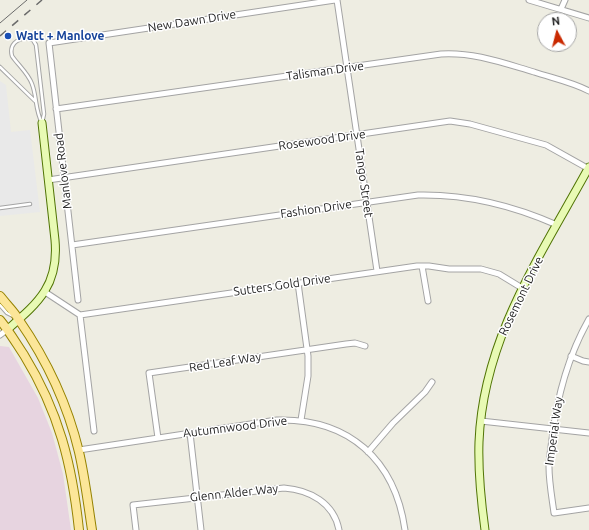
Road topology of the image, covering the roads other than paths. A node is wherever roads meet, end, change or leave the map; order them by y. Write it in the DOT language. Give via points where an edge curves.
graph roads {
  1 [pos="336,0"];
  2 [pos="529,0"];
  3 [pos="565,0"];
  4 [pos="561,9"];
  5 [pos="589,18"];
  6 [pos="49,43"];
  7 [pos="0,67"];
  8 [pos="347,67"];
  9 [pos="589,91"];
  10 [pos="36,102"];
  11 [pos="56,110"];
  12 [pos="42,123"];
  13 [pos="357,135"];
  14 [pos="589,168"];
  15 [pos="63,178"];
  16 [pos="48,180"];
  17 [pos="367,202"];
  18 [pos="30,204"];
  19 [pos="0,208"];
  20 [pos="557,225"];
  21 [pos="72,245"];
  22 [pos="422,266"];
  23 [pos="377,271"];
  24 [pos="298,283"];
  25 [pos="522,288"];
  26 [pos="45,292"];
  27 [pos="0,296"];
  28 [pos="78,300"];
  29 [pos="428,301"];
  30 [pos="0,305"];
  31 [pos="80,315"];
  32 [pos="19,319"];
  33 [pos="589,319"];
  34 [pos="0,320"];
  35 [pos="8,329"];
  36 [pos="0,334"];
  37 [pos="365,346"];
  38 [pos="308,350"];
  39 [pos="571,356"];
  40 [pos="589,362"];
  41 [pos="432,382"];
  42 [pos="301,420"];
  43 [pos="481,421"];
  44 [pos="553,429"];
  45 [pos="94,431"];
  46 [pos="190,433"];
  47 [pos="589,433"];
  48 [pos="158,438"];
  49 [pos="78,450"];
  50 [pos="368,452"];
  51 [pos="197,497"];
  52 [pos="589,508"];
  53 [pos="79,530"];
  54 [pos="92,530"];
  55 [pos="136,530"];
  56 [pos="201,530"];
  57 [pos="340,530"];
  58 [pos="405,530"];
  59 [pos="485,530"];
  1 -- 6 [label="street, New Dawn Drive"];
  1 -- 8 [label="street, Tango Street"];
  2 -- 4 [label="street"];
  3 -- 4 [label="street"];
  4 -- 5 [label="street"];
  6 -- 11 [label="street, Manlove Road"];
  7 -- 10 [label="lane"];
  8 -- 9 [label="street, Talisman Drive" via="441,54 467,54"];
  8 -- 11 [label="street, Talisman Drive"];
  8 -- 13 [label="street, Tango Street"];
  10 -- 12 [label="lane, Manlove Road" via="37,115"];
  10 -- 12 [label="lane, Manlove Road" via="32,83 12,56 11,47 14,42 21,39 33,40 36,45 44,114"];
  11 -- 15 [label="street, Manlove Road"];
  12 -- 16 [label="street, Manlove Road"];
  13 -- 14 [label="street, Rosewood Drive" via="443,122 464,122 546,145"];
  13 -- 15 [label="street, Rosewood Drive"];
  13 -- 17 [label="street, Tango Street"];
  14 -- 20 [label="street, Rosemont Drive"];
  15 -- 16 [label="street, Rosewood Drive"];
  15 -- 21 [label="street, Manlove Road"];
  16 -- 26 [label="street, Manlove Road" via="56,253 55,267"];
  17 -- 20 [label="street, Fashion Drive" via="418,195 453,195 510,206"];
  17 -- 21 [label="street, Fashion Drive"];
  17 -- 23 [label="street, Tango Street"];
  18 -- 19 [label="lane"];
  20 -- 25 [label="street, Rosemont Drive"];
  21 -- 28 [label="street, Manlove Road"];
  22 -- 23 [label="street, Sutters Gold Drive"];
  22 -- 25 [label="street, Sutters Gold Drive" via="487,270"];
  22 -- 29 [label="street"];
  23 -- 24 [label="street, Sutters Gold Drive"];
  24 -- 31 [label="street, Sutters Gold Drive"];
  24 -- 38 [label="street"];
  25 -- 43 [label="street, Rosemont Drive" via="498,344 486,385"];
  26 -- 31 [label="street"];
  26 -- 32 [label="street, Manlove Road"];
  27 -- 32 [label="main road"];
  30 -- 32 [label="lane" via="7,313"];
  31 -- 45 [label="street"];
  32 -- 35 [label="street, Manlove Road"];
  32 -- 49 [label="main road" via="57,388"];
  33 -- 39 [label="street, Imperial Way"];
  34 -- 35 [label="main road"];
  35 -- 36 [label="street"];
  35 -- 53 [label="main road" via="42,386 60,429 73,478"];
  37 -- 38 [label="street, Red Leaf Way" via="355,343"];
  38 -- 42 [label="street"];
  38 -- 48 [label="street, Red Leaf Way" via="149,373"];
  39 -- 40 [label="street"];
  39 -- 44 [label="street, Imperial Way" via="560,389"];
  41 -- 50 [label="street"];
  42 -- 46 [label="street, Autumnwood Drive" via="277,420"];
  42 -- 50 [label="street, Autumnwood Drive" via="337,431"];
  43 -- 44 [label="street"];
  43 -- 59 [label="street, Rosemont Drive" via="480,478"];
  44 -- 47 [label="street"];
  44 -- 52 [label="street, Imperial Way" via="549,479 554,513"];
  46 -- 48 [label="street, Autumnwood Drive"];
  46 -- 51 [label="street"];
  48 -- 49 [label="street, Autumnwood Drive"];
  49 -- 54 [label="main road"];
  50 -- 58 [label="street, Autumnwood Drive" via="384,471 396,492"];
  51 -- 55 [label="street, Glenn Alder Way" via="133,505"];
  51 -- 56 [label="street"];
  51 -- 57 [label="street, Glenn Alder Way" via="277,488 297,489 325,503"];
}
